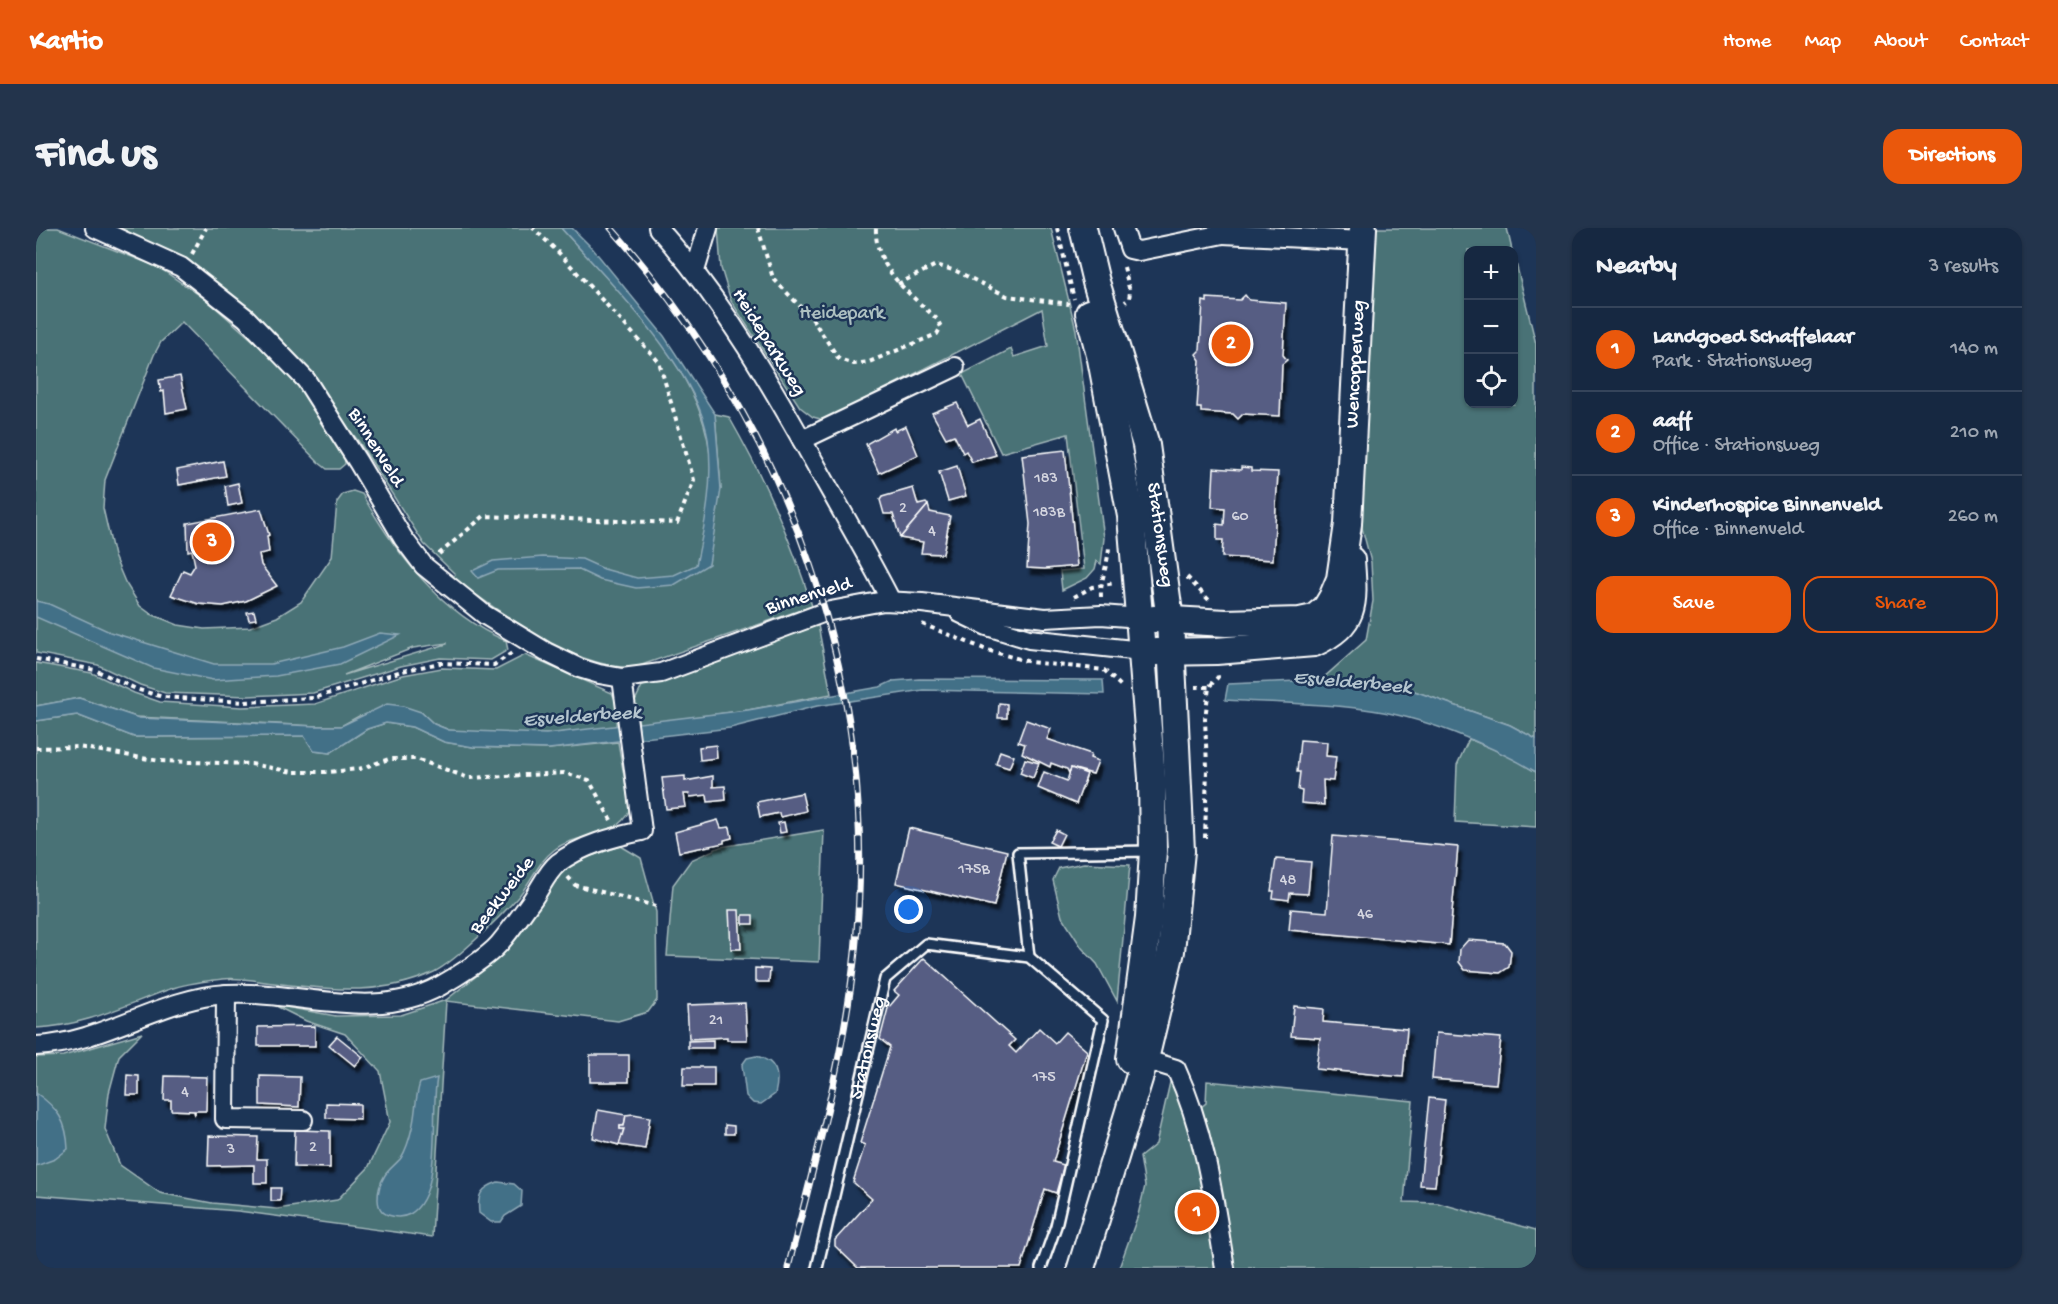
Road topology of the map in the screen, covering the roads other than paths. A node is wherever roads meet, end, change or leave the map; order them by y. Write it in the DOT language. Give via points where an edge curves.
graph roads {
  1 [pos="94,228"];
  2 [pos="658,228"];
  3 [pos="708,228"];
  4 [pos="1068,228"];
  5 [pos="1083,228"];
  6 [pos="1123,228"];
  7 [pos="1223,231"];
  8 [pos="1363,235"];
  9 [pos="695,271"];
  10 [pos="955,367"];
  11 [pos="802,440"];
  12 [pos="1348,524"];
  13 [pos="891,601"];
  14 [pos="944,605"];
  15 [pos="1140,618"];
  16 [pos="1170,621"];
  17 [pos="1142,651"];
  18 [pos="1172,652"];
  19 [pos="622,678"];
  20 [pos="1167,851"];
  21 [pos="1029,957"];
  22 [pos="226,994"];
  23 [pos="36,1046"];
  24 [pos="1138,1057"];
  25 [pos="303,1120"];
  26 [pos="817,1268"];
  27 [pos="1041,1268"];
  28 [pos="1081,1268"];
  29 [pos="1225,1268"];
  1 -- 19 [label="street, Binnenveld" via="183,269 246,318 306,380 424,566 485,615 524,638 579,668"];
  2 -- 9 [label="street, Heideparkweg"];
  3 -- 9 [label="street"];
  4 -- 15 [label="main road, Stationsweg" via="1101,359 1131,516"];
  5 -- 16 [label="main road, Stationsweg" via="1146,445"];
  6 -- 7 [label="street" via="1130,249 1149,249"];
  7 -- 8 [label="street"];
  8 -- 12 [label="main road, Wencopperweg"];
  9 -- 11 [label="street, Heideparkweg"];
  10 -- 11 [label="street"];
  11 -- 13 [label="street, Heideparkweg"];
  12 -- 16 [label="main road, Wencopperweg" via="1337,589 1326,609 1314,618 1226,623"];
  12 -- 18 [label="main road, Wencopperweg" via="1354,598 1340,628 1328,637 1314,643"];
  13 -- 14 [label="street, Binnenveld"];
  13 -- 19 [label="street, Binnenveld" via="825,612 661,673"];
  14 -- 15 [label="street, Binnenveld" via="1045,618"];
  14 -- 17 [label="street, Binnenveld" via="987,626 1029,639"];
  15 -- 16 [label="main road"];
  15 -- 17 [label="main road, Stationsweg"];
  16 -- 18 [label="main road, Stationsweg"];
  17 -- 18 [label="main road, Wencopperweg"];
  17 -- 20 [label="main road, Stationsweg" via="1152,778"];
  18 -- 20 [label="main road, Stationsweg"];
  19 -- 22 [label="street, Beekweide" via="642,831 578,850 556,865 498,946 441,986 407,1001 355,1006 273,995"];
  20 -- 21 [label="lane" via="1018,853"];
  20 -- 24 [label="main road, Stationsweg" via="1171,951"];
  21 -- 26 [label="lane, Stationsweg" via="926,944 885,979"];
  21 -- 27 [label="lane" via="1103,1020 1056,1226"];
  22 -- 23 [label="street, Beekweide" via="177,1002 61,1045"];
  22 -- 25 [label="street" via="225,1119"];
  24 -- 28 [label="main road, Stationsweg" via="1124,1131"];
  24 -- 29 [label="street" via="1176,1069 1191,1101 1210,1175"];
}
